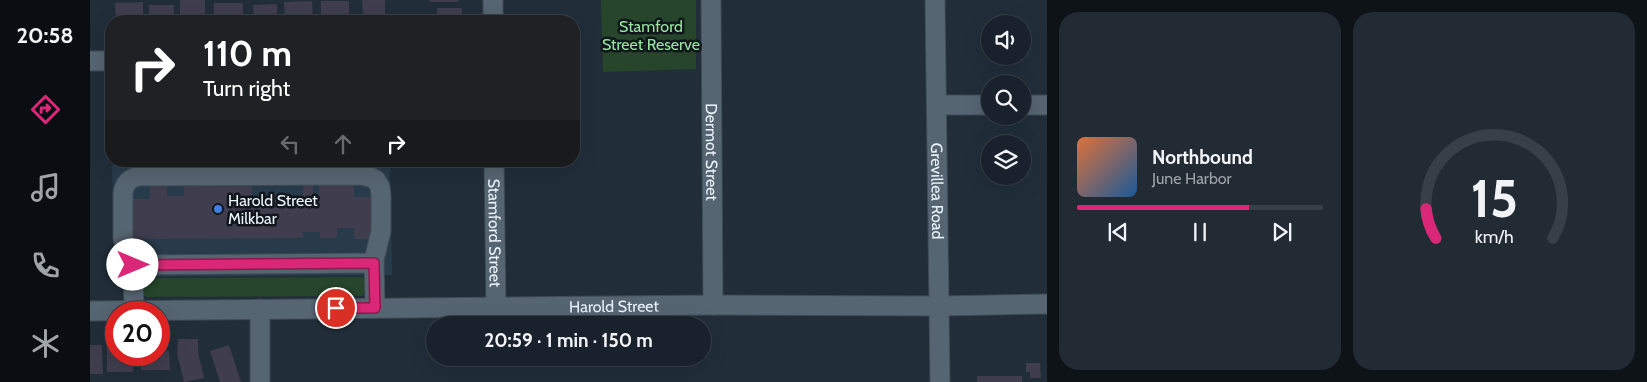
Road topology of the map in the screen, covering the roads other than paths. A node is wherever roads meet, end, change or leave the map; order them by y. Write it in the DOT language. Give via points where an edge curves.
graph roads {
  1 [pos="493,0"];
  2 [pos="711,0"];
  3 [pos="935,0"];
  4 [pos="493,15"];
  5 [pos="90,61"];
  6 [pos="105,61"];
  7 [pos="937,105"];
  8 [pos="981,105"];
  9 [pos="1031,105"];
  10 [pos="1047,105"];
  11 [pos="494,167"];
  12 [pos="374,263"];
  13 [pos="133,265"];
  14 [pos="134,301"];
  15 [pos="1047,304"];
  16 [pos="713,305"];
  17 [pos="940,306"];
  18 [pos="496,307"];
  19 [pos="260,308"];
  20 [pos="375,308"];
  21 [pos="170,309"];
  22 [pos="90,311"];
  23 [pos="105,311"];
  24 [pos="260,382"];
  25 [pos="940,382"];
  1 -- 4 [label="street"];
  2 -- 16 [label="street, Dermot Street"];
  3 -- 7 [label="street, Grevillea Road"];
  5 -- 6 [label="street"];
  7 -- 8 [label="street"];
  7 -- 17 [label="street, Grevillea Road"];
  9 -- 10 [label="street"];
  11 -- 18 [label="street, Stamford Street"];
  12 -- 13 [label="street"];
  12 -- 13 [label="street" via="380,235 381,196 380,186 372,178 360,175 140,176 130,179 123,191 123,239"];
  12 -- 20 [label="street"];
  13 -- 14 [label="street"];
  15 -- 17 [label="street, Harold Street"];
  16 -- 17 [label="street, Harold Street"];
  16 -- 18 [label="street, Harold Street"];
  17 -- 25 [label="street, Grevillea Road"];
  18 -- 20 [label="street, Harold Street"];
  19 -- 20 [label="street, Harold Street"];
  19 -- 21 [label="street, Harold Street"];
  19 -- 24 [label="street"];
  22 -- 23 [label="street, Harold Street"];
}
